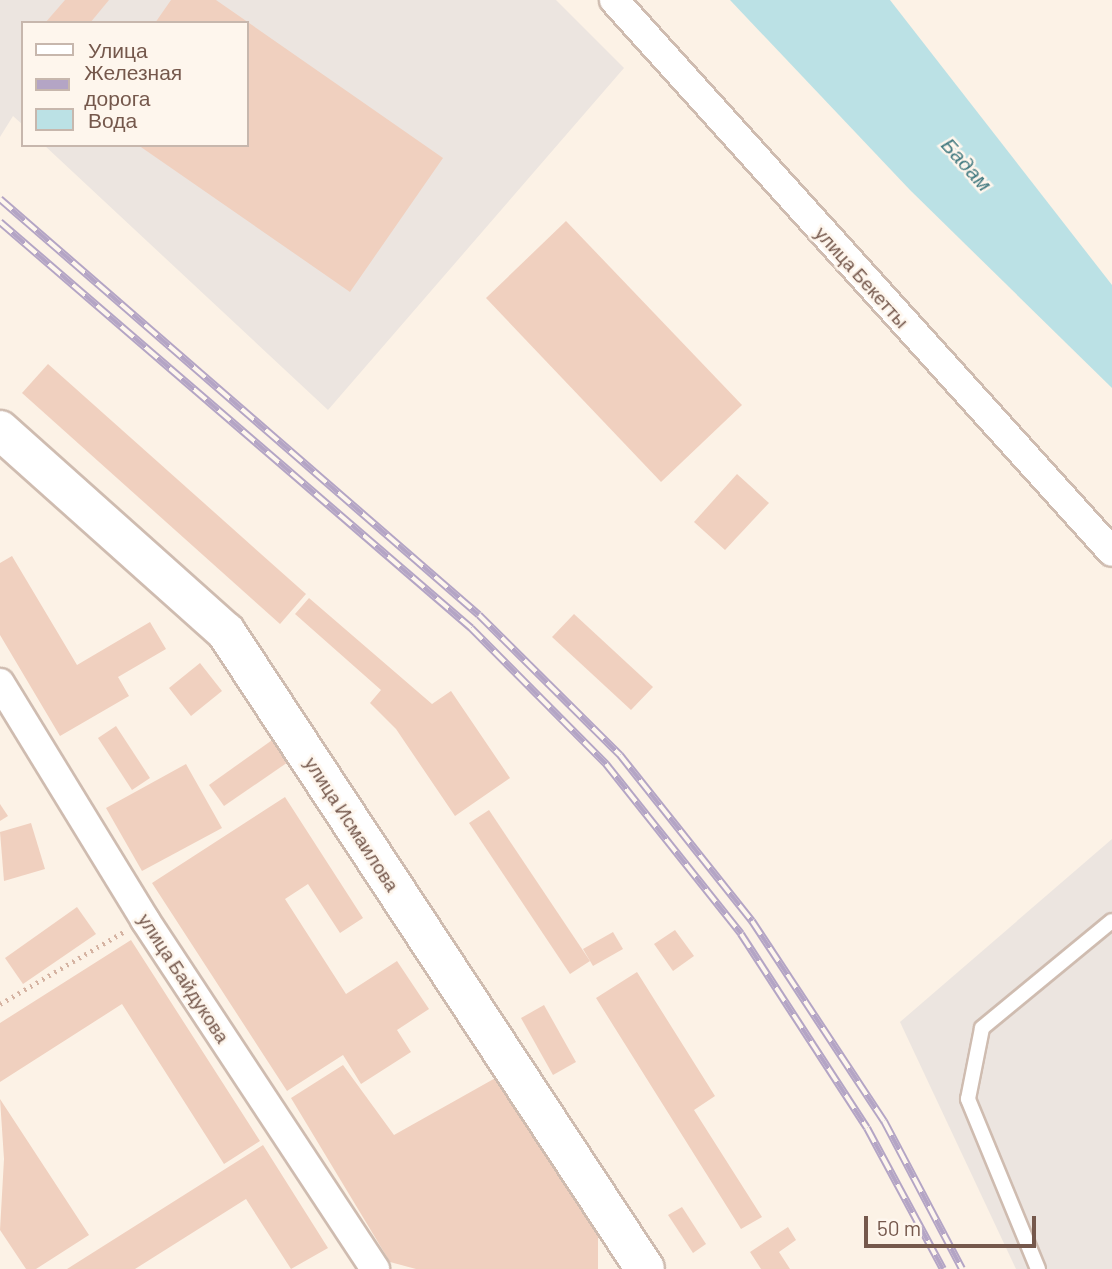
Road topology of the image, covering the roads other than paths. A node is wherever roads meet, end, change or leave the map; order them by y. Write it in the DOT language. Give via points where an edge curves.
graph roads {
  1 [pos="614,0"];
  2 [pos="0,430"];
  3 [pos="1112,552"];
  4 [pos="0,683"];
  5 [pos="1112,921"];
  6 [pos="637,1266"];
  7 [pos="375,1269"];
  8 [pos="1038,1269"];
  1 -- 3 [label="street, улица Бекетты"];
  2 -- 6 [label="main road, улица Исмаилова" via="226,632"];
  4 -- 7 [label="street, улица Байдукова" via="145,920"];
  5 -- 8 [label="lane" via="982,1028 968,1099"];
}
